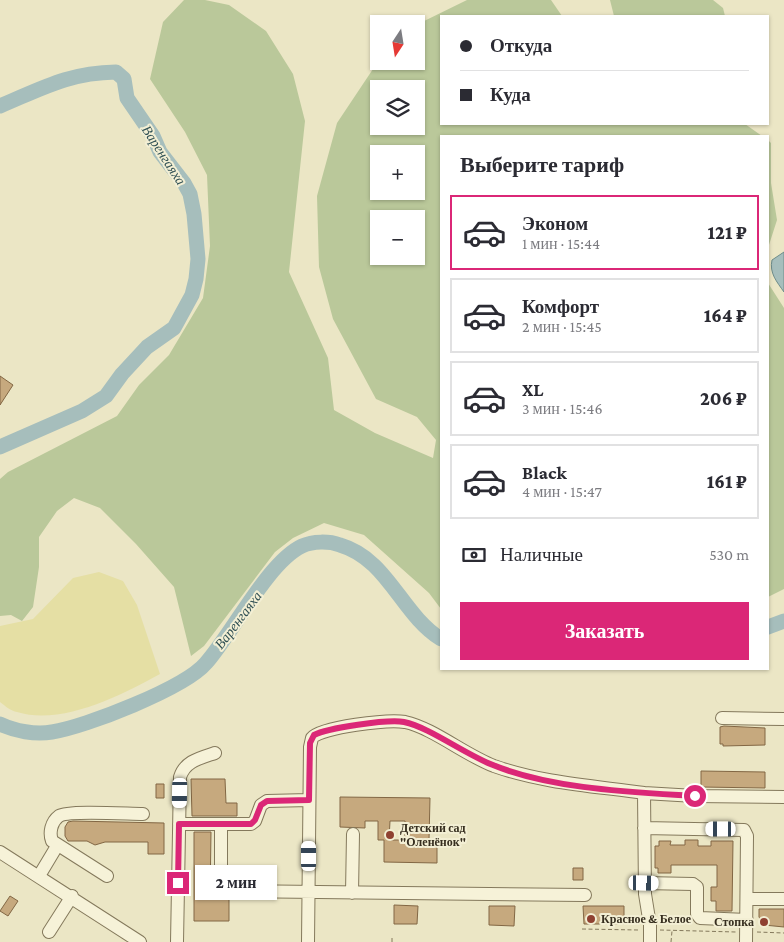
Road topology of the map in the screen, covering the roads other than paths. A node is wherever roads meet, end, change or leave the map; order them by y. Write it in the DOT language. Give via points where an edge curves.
graph roads {
  1 [pos="722,718"];
  2 [pos="784,719"];
  3 [pos="215,753"];
  4 [pos="644,793"];
  5 [pos="784,797"];
  6 [pos="309,800"];
  7 [pos="143,814"];
  8 [pos="179,824"];
  9 [pos="221,825"];
  10 [pos="644,828"];
  11 [pos="353,834"];
  12 [pos="57,846"];
  13 [pos="0,852"];
  14 [pos="39,876"];
  15 [pos="107,876"];
  16 [pos="644,883"];
  17 [pos="309,893"];
  18 [pos="352,893"];
  19 [pos="586,895"];
  20 [pos="72,896"];
  21 [pos="747,899"];
  22 [pos="784,899"];
  23 [pos="49,932"];
  24 [pos="747,932"];
  25 [pos="650,936"];
  26 [pos="140,942"];
  27 [pos="177,942"];
  28 [pos="308,942"];
  1 -- 2 [label="street"];
  3 -- 8 [label="street" via="192,761 182,771"];
  4 -- 5 [label="street"];
  4 -- 6 [label="street" via="556,782 522,774 493,765 415,725 396,721 314,735 310,747"];
  4 -- 10 [label="street"];
  6 -- 9 [label="street" via="267,801 261,805 251,824"];
  6 -- 17 [label="street"];
  7 -- 12 [label="street" via="61,815 50,831"];
  8 -- 9 [label="street"];
  8 -- 27 [label="street"];
  9 -- 17 [label="street" via="221,882 226,891"];
  10 -- 16 [label="street"];
  10 -- 21 [label="street" via="744,830 747,836"];
  11 -- 18 [label="street"];
  12 -- 14 [label="street"];
  12 -- 15 [label="street"];
  13 -- 14 [label="street"];
  14 -- 20 [label="street"];
  16 -- 24 [label="street" via="693,884 697,887 697,914 700,918"];
  16 -- 25 [label="street"];
  17 -- 18 [label="street"];
  17 -- 28 [label="street"];
  18 -- 19 [label="street"];
  20 -- 23 [label="street"];
  20 -- 26 [label="street"];
  21 -- 22 [label="street"];
  21 -- 24 [label="street"];
}
